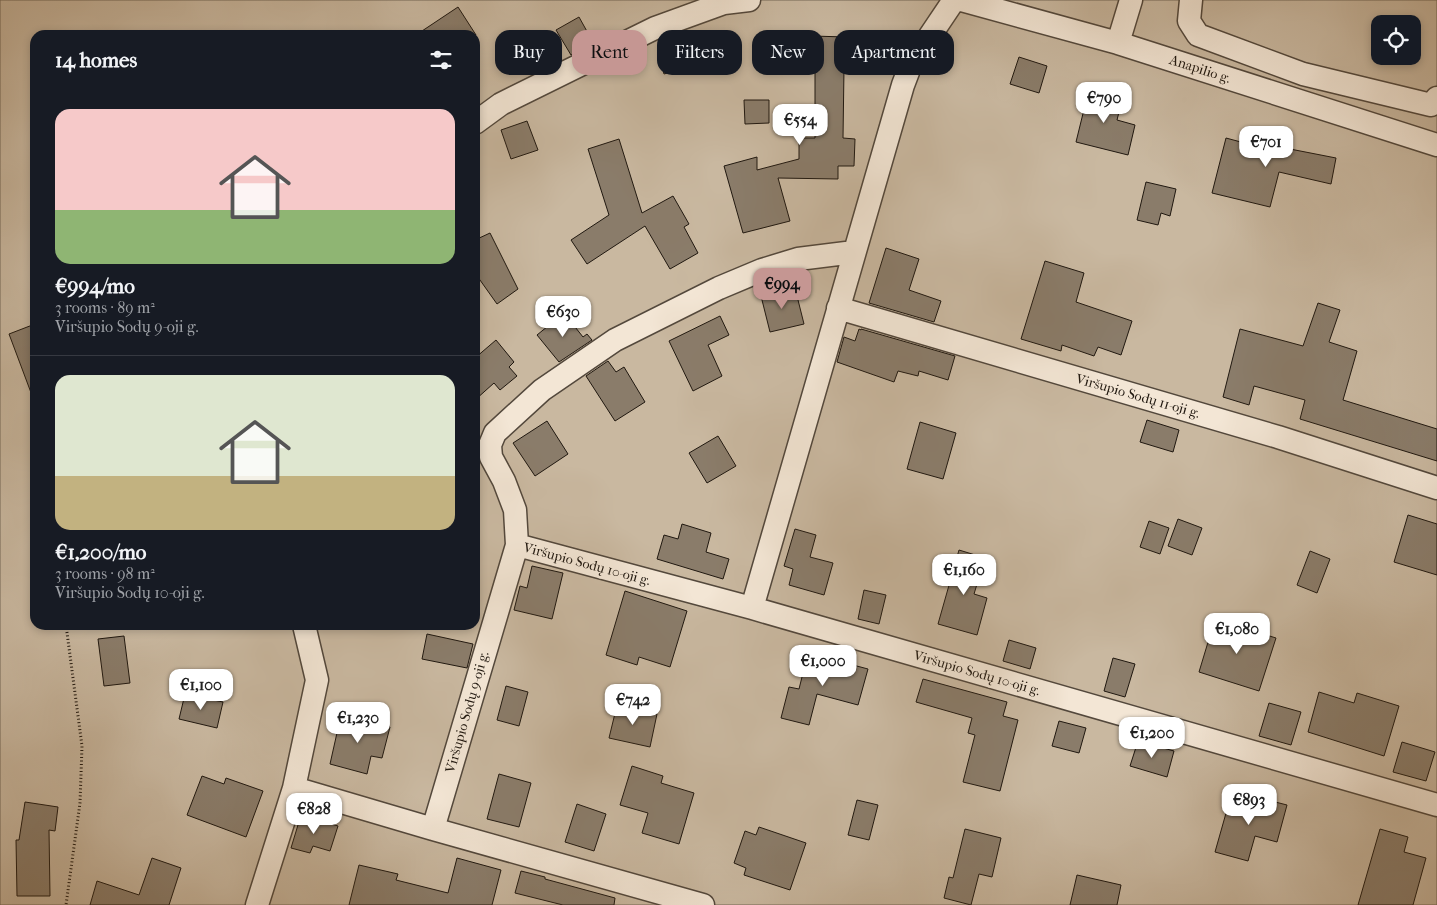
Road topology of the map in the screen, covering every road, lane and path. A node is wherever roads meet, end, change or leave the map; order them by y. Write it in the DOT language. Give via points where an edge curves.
graph roads {
  1 [pos="749,0"];
  2 [pos="954,0"];
  3 [pos="961,0"];
  4 [pos="1131,0"];
  5 [pos="1191,0"];
  6 [pos="1118,43"];
  7 [pos="1437,98"];
  8 [pos="480,119"];
  9 [pos="1437,144"];
  10 [pos="854,252"];
  11 [pos="838,308"];
  12 [pos="1437,488"];
  13 [pos="517,545"];
  14 [pos="752,608"];
  15 [pos="67,630"];
  16 [pos="305,630"];
  17 [pos="294,788"];
  18 [pos="1437,805"];
  19 [pos="433,829"];
  20 [pos="66,905"];
  21 [pos="258,905"];
  22 [pos="703,905"];
  1 -- 8 [label="street" via="724,3 656,28 501,104"];
  2 -- 10 [label="street" via="911,64"];
  3 -- 6 [label="street, Anapilio g."];
  4 -- 6 [label="street"];
  5 -- 7 [label="street" via="1189,21 1198,35 1205,38 1303,74 1432,105"];
  6 -- 9 [label="street, Anapilio g."];
  10 -- 11 [label="street"];
  10 -- 13 [label="street, Viršupio Sodų 9-oji g." via="798,259 719,288 615,340 542,390 495,433 490,445 491,457 515,510"];
  11 -- 12 [label="street, Viršupio Sodų 11-oji g."];
  11 -- 14 [label="street"];
  13 -- 14 [label="street, Viršupio Sodų 10-oji g."];
  13 -- 19 [label="street, Viršupio Sodų 9-oji g."];
  14 -- 18 [label="street, Viršupio Sodų 10-oji g."];
  15 -- 20 [label="path" via="82,746 80,803"];
  16 -- 17 [label="street" via="317,680"];
  17 -- 19 [label="street"];
  17 -- 21 [label="street"];
  19 -- 22 [label="street"];
}
